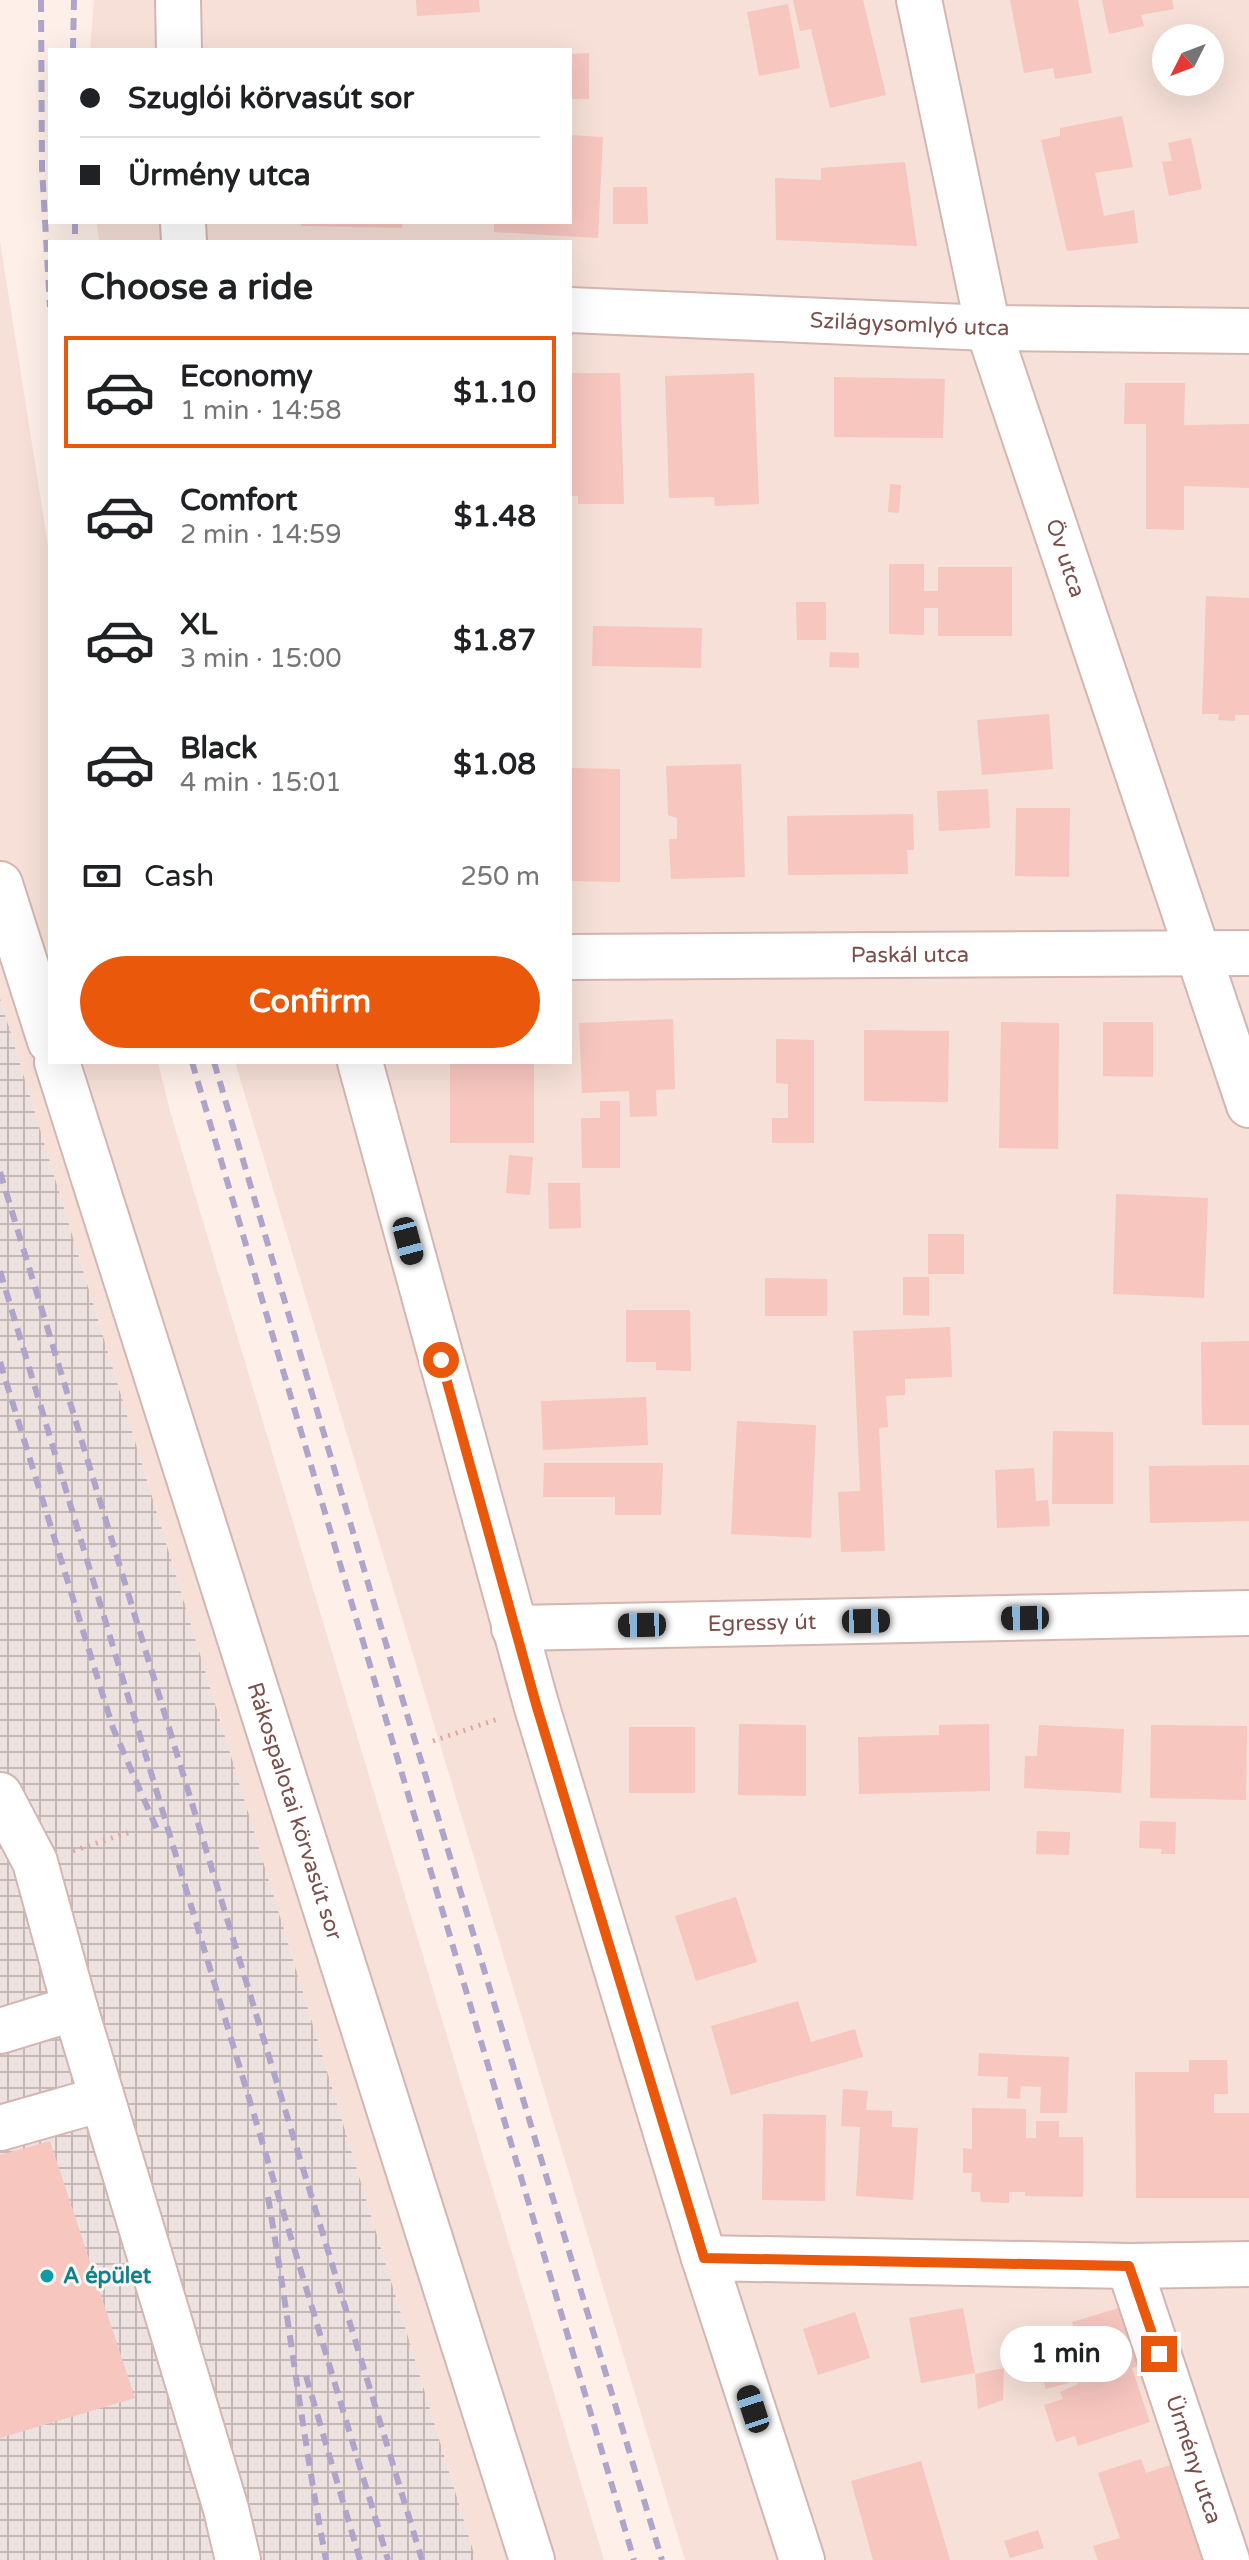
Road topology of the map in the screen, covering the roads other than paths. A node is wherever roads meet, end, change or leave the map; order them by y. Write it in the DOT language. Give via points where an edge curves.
graph roads {
  1 [pos="178,0"];
  2 [pos="919,0"];
  3 [pos="179,48"];
  4 [pos="572,310"];
  5 [pos="988,328"];
  6 [pos="1249,331"];
  7 [pos="0,884"];
  8 [pos="1200,953"];
  9 [pos="1249,953"];
  10 [pos="572,957"];
  11 [pos="48,1035"];
  12 [pos="58,1064"];
  13 [pos="361,1064"];
  14 [pos="1249,1105"];
  15 [pos="1249,1613"];
  16 [pos="514,1628"];
  17 [pos="0,1795"];
  18 [pos="75,2008"];
  19 [pos="0,2031"];
  20 [pos="102,2099"];
  21 [pos="0,2128"];
  22 [pos="704,2258"];
  23 [pos="1249,2264"];
  24 [pos="1129,2266"];
  25 [pos="238,2560"];
  26 [pos="532,2560"];
  27 [pos="802,2560"];
  28 [pos="1227,2560"];
  1 -- 3 [label="street"];
  2 -- 5 [label="street, Öv utca"];
  4 -- 5 [label="street, Szilágysomlyó utca"];
  5 -- 6 [label="street, Szilágysomlyó utca"];
  5 -- 8 [label="street, Öv utca"];
  7 -- 11 [label="street"];
  8 -- 9 [label="street, Paskál utca"];
  8 -- 10 [label="street, Paskál utca"];
  8 -- 14 [label="street, Öv utca"];
  12 -- 26 [label="street, Rákospalotai körvasút sor"];
  13 -- 16 [label="street"];
  15 -- 16 [label="street, Egressy út"];
  16 -- 22 [label="street"];
  17 -- 18 [label="street" via="35,1862"];
  18 -- 19 [label="street"];
  18 -- 20 [label="street"];
  20 -- 21 [label="street"];
  20 -- 25 [label="street"];
  22 -- 24 [label="street"];
  22 -- 27 [label="street"];
  23 -- 24 [label="street"];
  24 -- 28 [label="street, Ürmény utca"];
}
